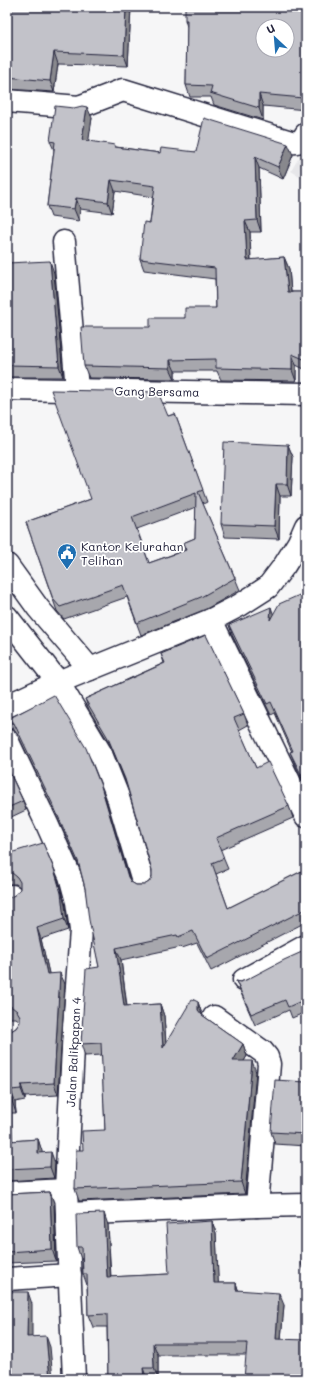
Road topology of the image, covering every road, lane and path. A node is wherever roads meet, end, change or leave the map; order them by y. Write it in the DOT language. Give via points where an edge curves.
graph roads {
  1 [pos="7,102"];
  2 [pos="306,134"];
  3 [pos="64,242"];
  4 [pos="7,389"];
  5 [pos="77,390"];
  6 [pos="306,394"];
  7 [pos="306,526"];
  8 [pos="7,566"];
  9 [pos="7,618"];
  10 [pos="211,620"];
  11 [pos="90,669"];
  12 [pos="58,682"];
  13 [pos="7,706"];
  14 [pos="7,740"];
  15 [pos="304,806"];
  16 [pos="144,885"];
  17 [pos="306,946"];
  18 [pos="244,980"];
  19 [pos="214,1017"];
  20 [pos="66,1190"];
  21 [pos="7,1193"];
  22 [pos="306,1205"];
  23 [pos="257,1206"];
  24 [pos="67,1214"];
  25 [pos="70,1275"];
  26 [pos="7,1279"];
  27 [pos="74,1379"];
  1 -- 2 [label="street" via="74,108 124,90 295,143"];
  3 -- 5 [label="street"];
  4 -- 5 [label="street, Gang Bersama"];
  5 -- 6 [label="street, Gang Bersama"];
  7 -- 10 [label="street" via="299,542 268,587"];
  8 -- 11 [label="street" via="38,608"];
  9 -- 12 [label="street"];
  10 -- 11 [label="street"];
  10 -- 15 [label="street"];
  11 -- 12 [label="street"];
  12 -- 13 [label="street"];
  12 -- 16 [label="street" via="109,771"];
  14 -- 20 [label="street, Jalan Balikpapan 4" via="70,876 81,930"];
  17 -- 18 [label="street"];
  19 -- 23 [label="street" via="263,1052 269,1064"];
  20 -- 21 [label="street"];
  20 -- 24 [label="street, Jalan Balikpapan 4"];
  22 -- 23 [label="street"];
  23 -- 24 [label="street"];
  24 -- 25 [label="street, Jalan Balikpapan 4"];
  25 -- 26 [label="street"];
  25 -- 27 [label="street, Jalan Balikpapan 4"];
}
